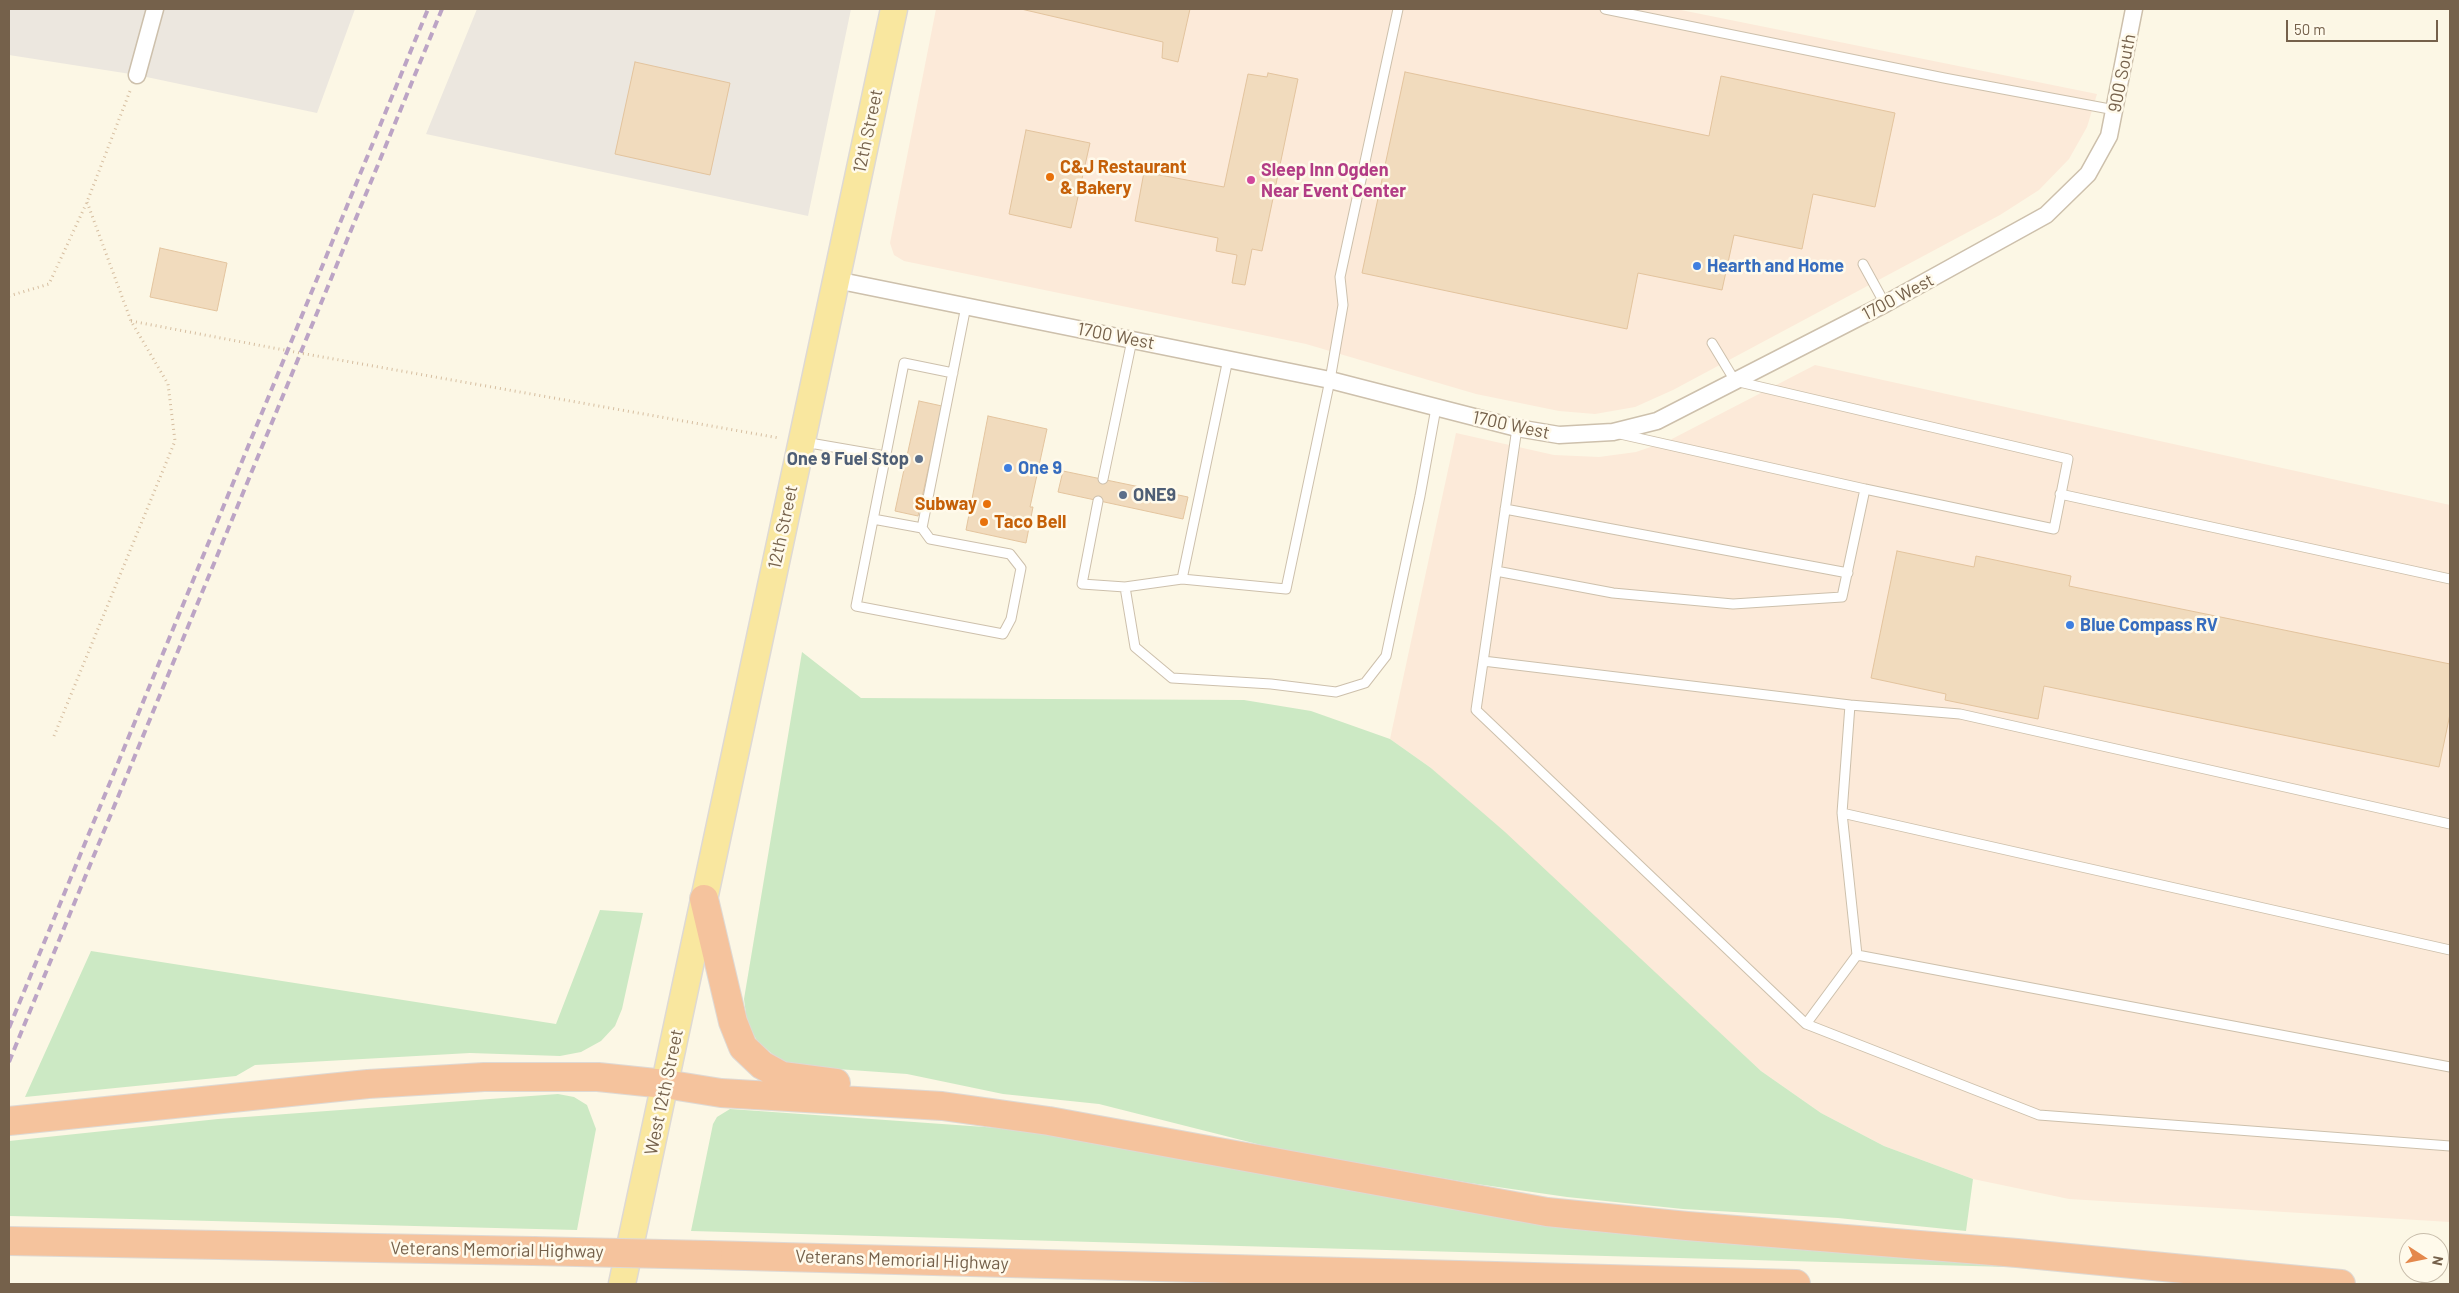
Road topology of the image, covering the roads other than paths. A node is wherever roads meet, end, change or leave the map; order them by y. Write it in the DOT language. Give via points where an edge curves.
graph roads {
  1 [pos="155,9"];
  2 [pos="894,9"];
  3 [pos="1398,9"];
  4 [pos="1605,9"];
  5 [pos="2134,9"];
  6 [pos="137,75"];
  7 [pos="2114,110"];
  8 [pos="2109,136"];
  9 [pos="1862,264"];
  10 [pos="836,280"];
  11 [pos="1885,304"];
  12 [pos="966,306"];
  13 [pos="1132,340"];
  14 [pos="1712,342"];
  15 [pos="1228,359"];
  16 [pos="953,373"];
  17 [pos="1330,380"];
  18 [pos="1735,381"];
  19 [pos="1436,408"];
  20 [pos="1517,428"];
  21 [pos="1613,432"];
  22 [pos="802,442"];
  23 [pos="886,456"];
  24 [pos="1103,479"];
  25 [pos="1865,489"];
  26 [pos="2060,494"];
  27 [pos="1098,501"];
  28 [pos="1505,509"];
  29 [pos="873,519"];
  30 [pos="922,528"];
  31 [pos="1496,571"];
  32 [pos="1848,573"];
  33 [pos="1182,579"];
  34 [pos="2450,579"];
  35 [pos="1125,587"];
  36 [pos="1483,661"];
  37 [pos="1850,705"];
  38 [pos="1842,813"];
  39 [pos="2450,824"];
  40 [pos="704,899"];
  41 [pos="2450,950"];
  42 [pos="1857,955"];
  43 [pos="1806,1024"];
  44 [pos="2450,1067"];
  45 [pos="665,1084"];
  46 [pos="942,1106"];
  47 [pos="9,1121"];
  48 [pos="2450,1146"];
  49 [pos="9,1241"];
  50 [pos="622,1284"];
  51 [pos="1796,1284"];
  52 [pos="2341,1284"];
  1 -- 6 [label="street"];
  2 -- 10 [label="main road, 12th Street"];
  3 -- 17 [label="lane" via="1340,277 1343,305"];
  4 -- 7 [label="lane"];
  5 -- 7 [label="street, 900 South"];
  7 -- 8 [label="street, 900 South"];
  8 -- 11 [label="street, 1700 West" via="2088,174 2046,214"];
  9 -- 11 [label="lane"];
  10 -- 12 [label="street, 1700 West"];
  10 -- 22 [label="main road, 12th Street"];
  11 -- 18 [label="street, 1700 West"];
  12 -- 13 [label="street, 1700 West"];
  12 -- 16 [label="lane"];
  13 -- 15 [label="street, 1700 West"];
  13 -- 24 [label="lane"];
  14 -- 18 [label="lane"];
  15 -- 17 [label="street, 1700 West"];
  15 -- 33 [label="lane"];
  16 -- 23 [label="lane" via="904,363"];
  16 -- 30 [label="lane"];
  17 -- 19 [label="street, 1700 West"];
  17 -- 33 [label="lane" via="1286,589"];
  18 -- 21 [label="street, 1700 West" via="1657,422"];
  18 -- 26 [label="lane" via="2068,459"];
  19 -- 20 [label="street, 1700 West"];
  19 -- 35 [label="lane" via="1386,656 1365,684 1336,692 1172,678 1135,647"];
  20 -- 21 [label="street, 1700 West" via="1560,435"];
  20 -- 28 [label="lane"];
  21 -- 25 [label="lane"];
  22 -- 23 [label="lane"];
  22 -- 40 [label="main road, 12th Street"];
  23 -- 29 [label="lane"];
  25 -- 26 [label="lane" via="2054,529"];
  25 -- 32 [label="lane"];
  26 -- 34 [label="lane"];
  27 -- 35 [label="lane" via="1082,584"];
  28 -- 31 [label="lane"];
  28 -- 32 [label="lane"];
  29 -- 30 [label="lane"];
  29 -- 30 [label="lane" via="856,606 1003,634 1011,619 1021,568 1010,554 930,539"];
  31 -- 32 [label="lane" via="1613,593 1733,604 1842,597"];
  31 -- 36 [label="lane"];
  33 -- 35 [label="lane"];
  36 -- 37 [label="lane"];
  36 -- 43 [label="lane" via="1476,710"];
  37 -- 38 [label="lane"];
  37 -- 39 [label="lane" via="1960,714"];
  38 -- 41 [label="lane"];
  38 -- 42 [label="lane"];
  40 -- 45 [label="main road, West 12th Street"];
  40 -- 46 [label="highway" via="733,1022 743,1047 762,1065 782,1076 879,1086"];
  42 -- 43 [label="lane"];
  42 -- 44 [label="lane"];
  43 -- 48 [label="lane" via="2039,1115"];
  45 -- 46 [label="highway" via="721,1093"];
  45 -- 47 [label="highway" via="598,1076 484,1077 368,1084"];
  45 -- 50 [label="main road, West 12th Street"];
  46 -- 52 [label="highway" via="1049,1121 1547,1212"];
  49 -- 51 [label="highway, Veterans Memorial Highway, bridge" via="708,1255"];
}
